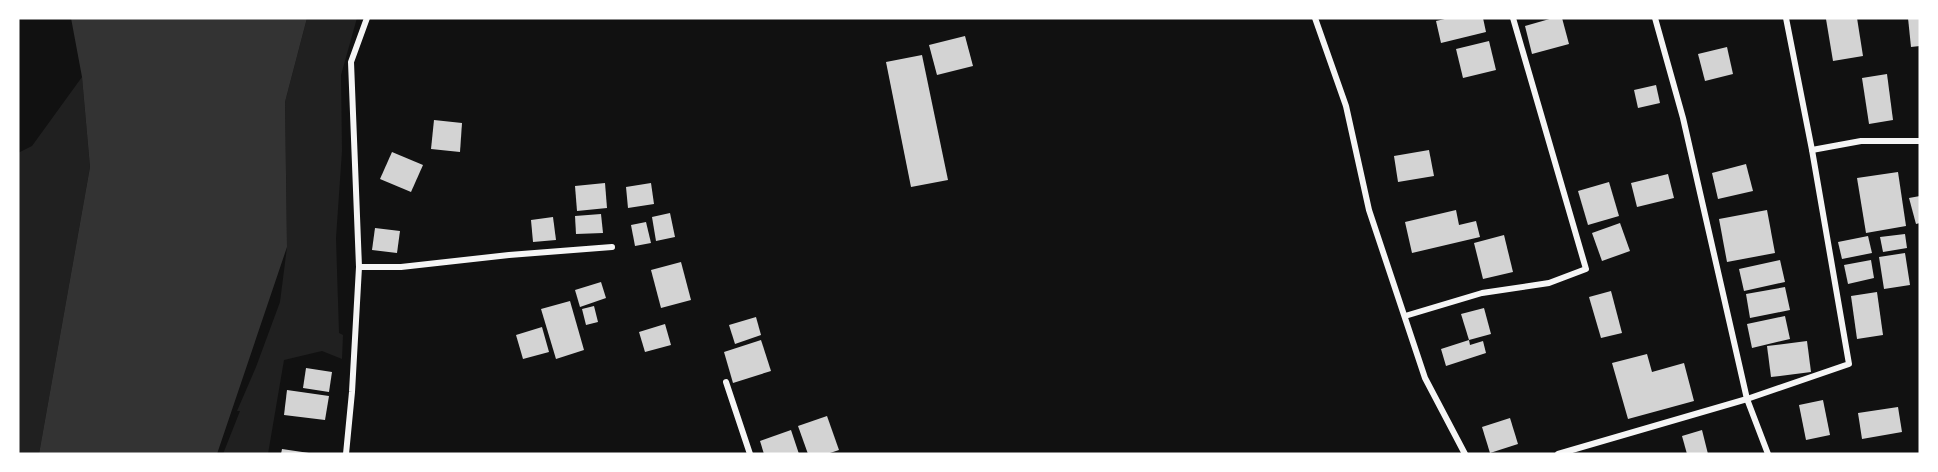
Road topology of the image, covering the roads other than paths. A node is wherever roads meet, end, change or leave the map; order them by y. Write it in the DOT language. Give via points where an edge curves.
graph roads {
  1 [pos="368,18"];
  2 [pos="1315,18"];
  3 [pos="1513,18"];
  4 [pos="1654,18"];
  5 [pos="1786,18"];
  6 [pos="1920,141"];
  7 [pos="1812,150"];
  8 [pos="612,247"];
  9 [pos="359,267"];
  10 [pos="1405,316"];
  11 [pos="726,382"];
  12 [pos="1747,399"];
  13 [pos="346,454"];
  14 [pos="750,454"];
  15 [pos="1465,454"];
  16 [pos="1558,454"];
  17 [pos="1767,454"];
  1 -- 9 [label="street" via="351,62"];
  2 -- 10 [label="street" via="1346,106 1369,210"];
  3 -- 10 [label="street" via="1586,269 1549,283 1482,293"];
  4 -- 12 [label="street" via="1683,118"];
  5 -- 7 [label="street"];
  6 -- 7 [label="street" via="1861,141"];
  7 -- 12 [label="street" via="1849,364"];
  8 -- 9 [label="street" via="401,267"];
  9 -- 13 [label="street"];
  10 -- 15 [label="street" via="1425,378"];
  11 -- 14 [label="street"];
  12 -- 16 [label="street"];
  12 -- 17 [label="street"];
}
